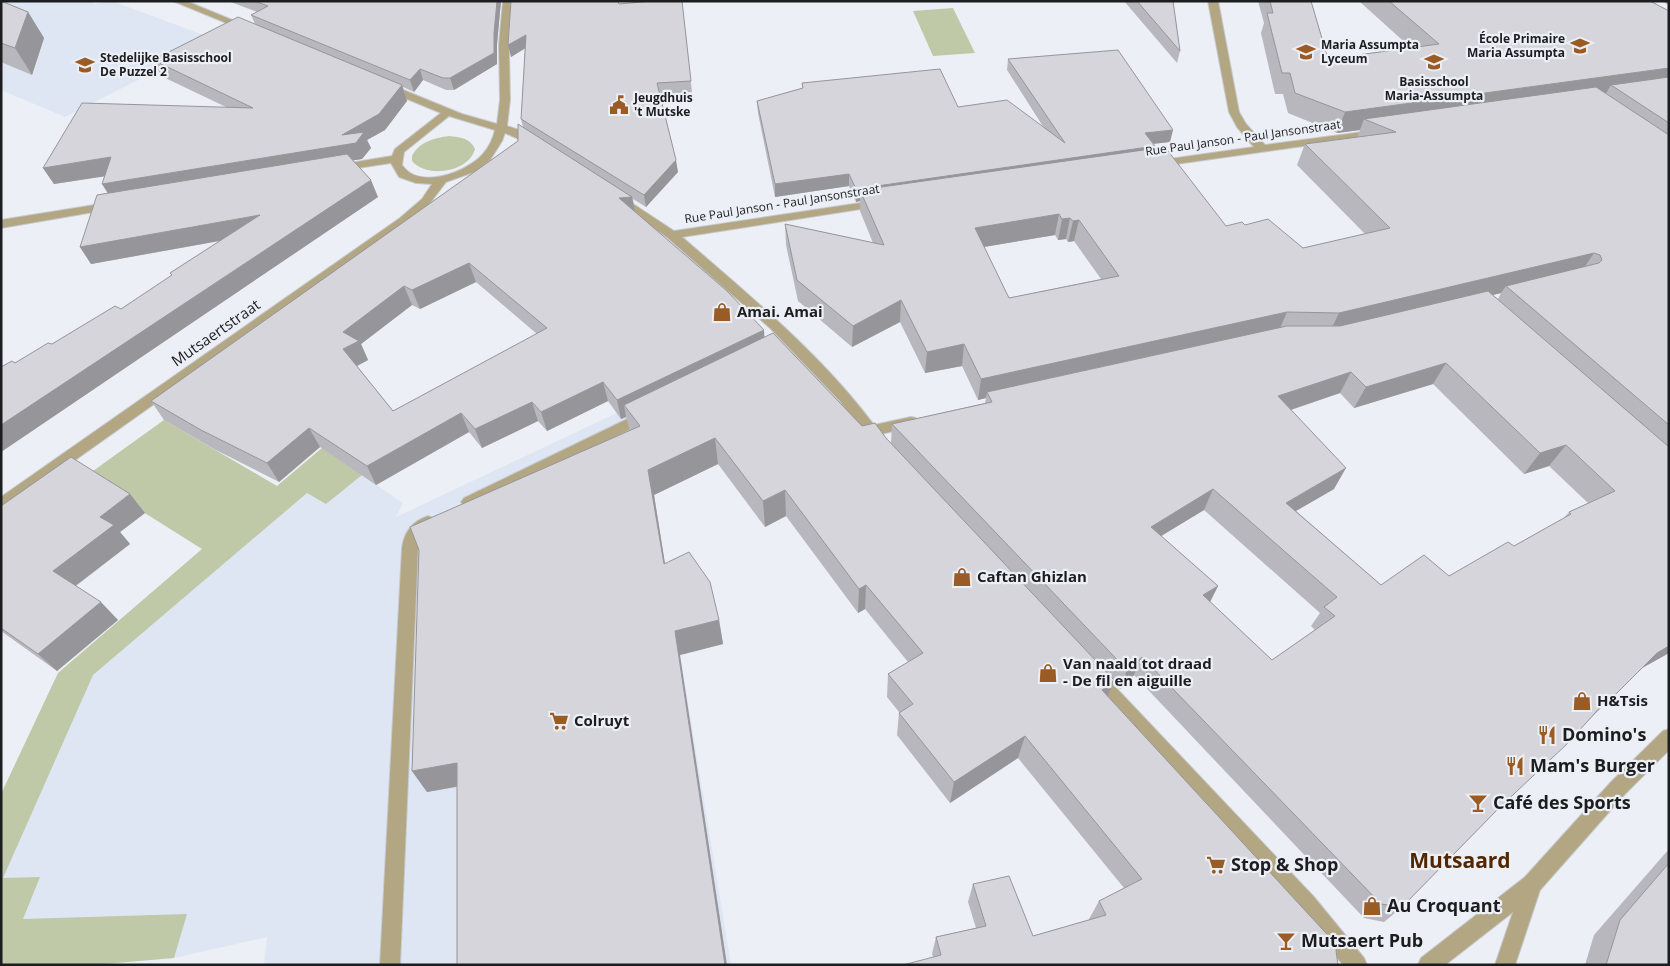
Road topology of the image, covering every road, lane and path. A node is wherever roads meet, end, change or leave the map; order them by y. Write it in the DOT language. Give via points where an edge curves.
graph roads {
  1 [pos="177,1"];
  2 [pos="508,1"];
  3 [pos="1213,1"];
  4 [pos="257,32"];
  5 [pos="380,84"];
  6 [pos="448,112"];
  7 [pos="501,127"];
  8 [pos="1392,131"];
  9 [pos="1262,149"];
  10 [pos="548,151"];
  11 [pos="395,159"];
  12 [pos="1145,166"];
  13 [pos="323,171"];
  14 [pos="441,180"];
  15 [pos="604,188"];
  16 [pos="893,201"];
  17 [pos="128,203"];
  18 [pos="1,224"];
  19 [pos="672,235"];
  20 [pos="651,413"];
  21 [pos="922,420"];
  22 [pos="871,431"];
  23 [pos="886,452"];
  24 [pos="1,505"];
  25 [pos="460,507"];
  26 [pos="442,516"];
  27 [pos="1089,670"];
  28 [pos="1669,737"];
  29 [pos="1532,884"];
  30 [pos="390,965"];
  31 [pos="1357,965"];
  32 [pos="1428,965"];
  33 [pos="1505,965"];
  1 -- 4 [label="street"];
  2 -- 7 [label="street" via="504,56 506,95"];
  3 -- 9 [label="street" via="1234,112"];
  5 -- 6 [label="street"];
  6 -- 7 [label="street"];
  6 -- 11 [label="street" via="406,144"];
  7 -- 10 [label="street"];
  7 -- 14 [label="street" via="498,141 481,162 464,174"];
  8 -- 9 [label="street, Rue Paul Janson - Paul Jansonstraat"];
  9 -- 12 [label="street, Rue Paul Janson - Paul Jansonstraat"];
  11 -- 13 [label="street"];
  11 -- 14 [label="street" via="401,173 411,178"];
  14 -- 24 [label="street, Mutsaertstraat" via="426,201 396,227"];
  15 -- 19 [label="street"];
  16 -- 19 [label="street, Rue Paul Janson - Paul Jansonstraat"];
  17 -- 18 [label="street"];
  19 -- 22 [label="street" via="711,267 845,397"];
  20 -- 25 [label="street"];
  21 -- 22 [label="street"];
  22 -- 23 [label="street"];
  26 -- 30 [label="street" via="418,529 410,548"];
  27 -- 31 [label="street" via="1307,904"];
  28 -- 29 [label="street" via="1618,788"];
  29 -- 32 [label="street"];
  29 -- 33 [label="street"];
}
